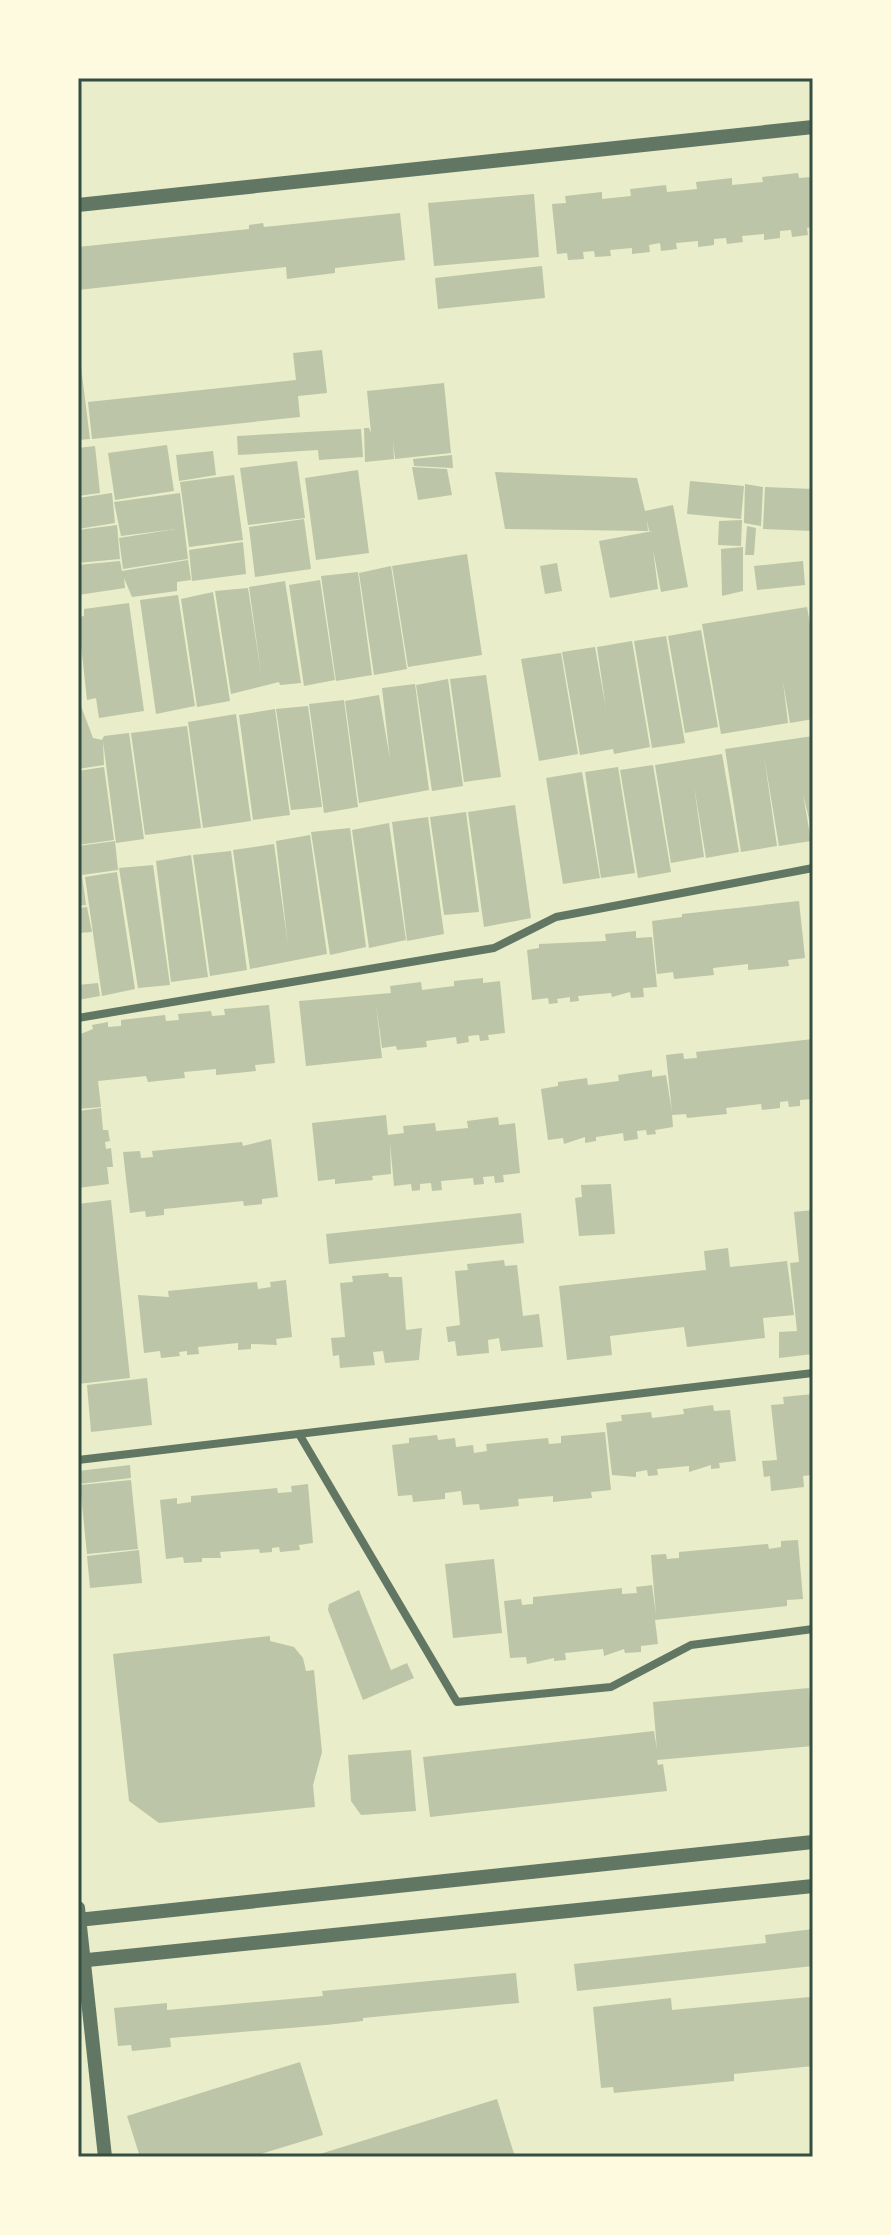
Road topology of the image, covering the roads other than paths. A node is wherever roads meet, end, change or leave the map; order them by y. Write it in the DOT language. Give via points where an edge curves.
graph roads {
  1 [pos="813,127"];
  2 [pos="78,205"];
  3 [pos="813,868"];
  4 [pos="78,1018"];
  5 [pos="813,1373"];
  6 [pos="299,1434"];
  7 [pos="78,1460"];
  8 [pos="813,1629"];
  9 [pos="813,1842"];
  10 [pos="813,1886"];
  11 [pos="78,1916"];
  12 [pos="82,1960"];
  13 [pos="105,2157"];
  1 -- 2 [label="street"];
  3 -- 4 [label="street" via="556,917 494,948"];
  5 -- 6 [label="street"];
  6 -- 7 [label="street"];
  6 -- 8 [label="street" via="457,1702 611,1687 691,1645"];
  9 -- 11 [label="street"];
  10 -- 12 [label="street"];
  11 -- 12 [label="street"];
  12 -- 13 [label="street"];
}
